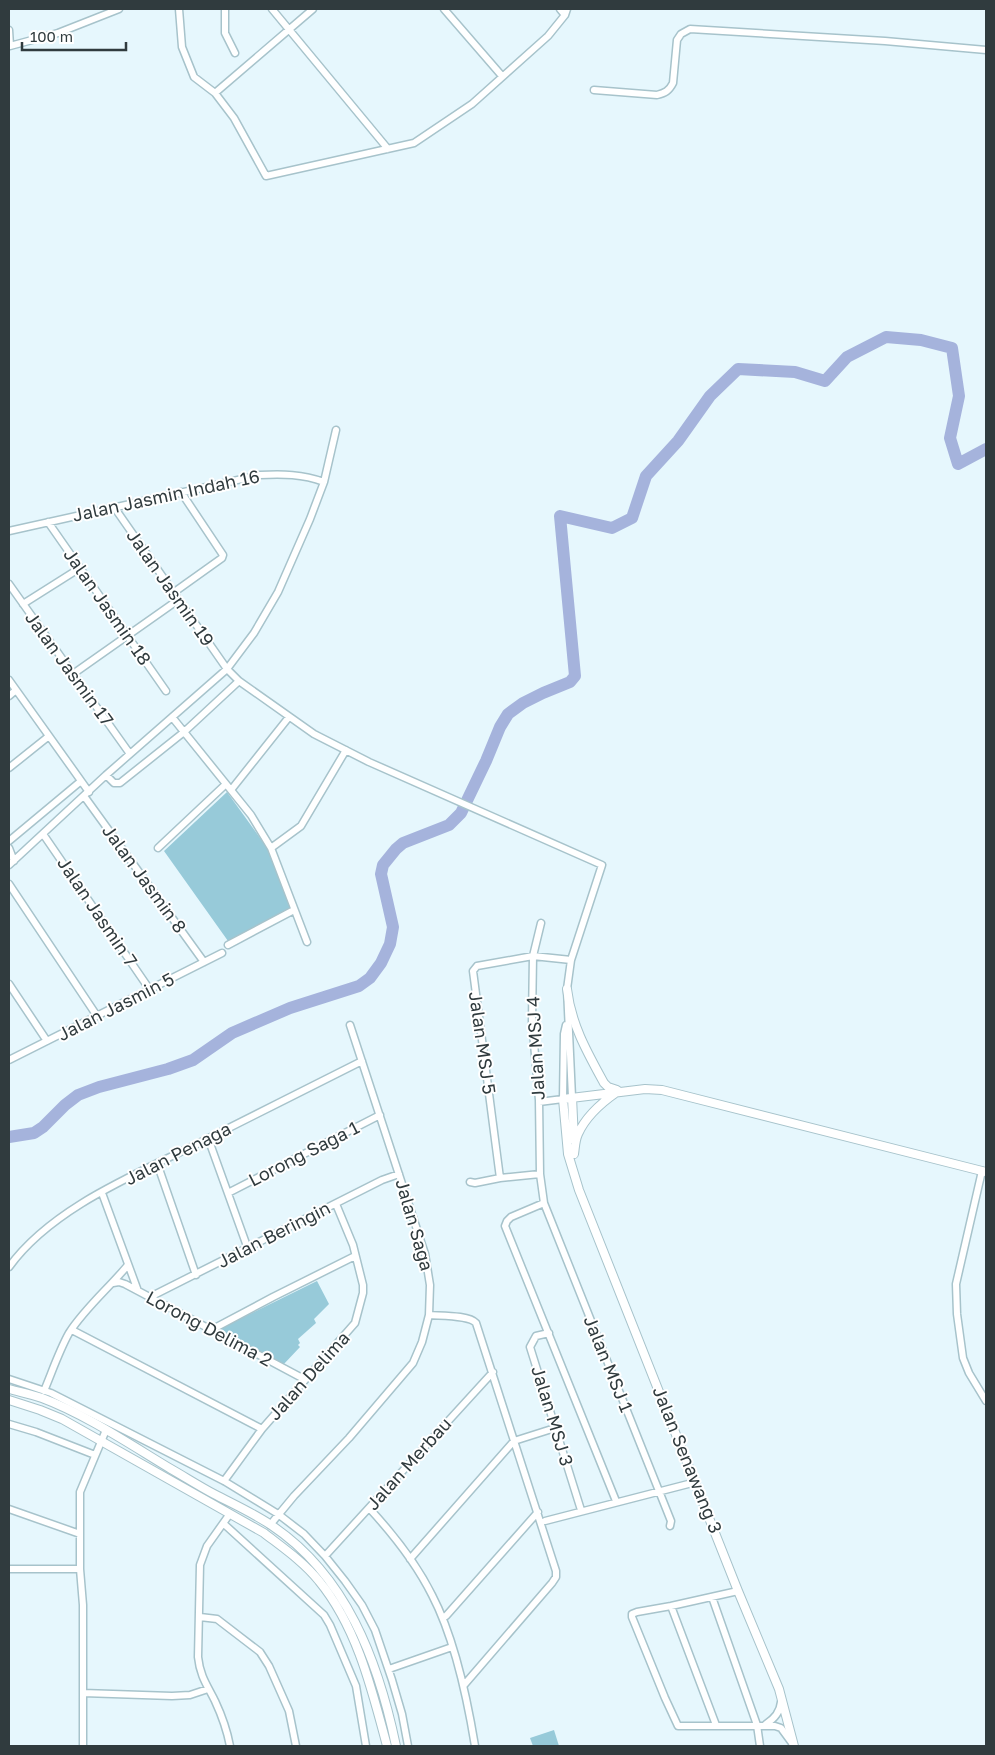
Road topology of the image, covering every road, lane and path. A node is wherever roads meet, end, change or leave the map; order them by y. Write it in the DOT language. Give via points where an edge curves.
graph roads {
  1 [pos="119,9"];
  2 [pos="179,9"];
  3 [pos="225,9"];
  4 [pos="272,9"];
  5 [pos="313,9"];
  6 [pos="444,9"];
  7 [pos="560,9"];
  8 [pos="566,12"];
  9 [pos="290,28"];
  10 [pos="9,30"];
  11 [pos="986,50"];
  12 [pos="235,53"];
  13 [pos="502,76"];
  14 [pos="594,90"];
  15 [pos="215,93"];
  16 [pos="388,149"];
  17 [pos="336,430"];
  18 [pos="324,482"];
  19 [pos="182,492"];
  20 [pos="114,507"];
  21 [pos="48,522"];
  22 [pos="9,531"];
  23 [pos="80,568"];
  24 [pos="9,584"];
  25 [pos="174,594"];
  26 [pos="178,600"];
  27 [pos="23,604"];
  28 [pos="127,636"];
  29 [pos="227,668"];
  30 [pos="73,674"];
  31 [pos="9,680"];
  32 [pos="238,680"];
  33 [pos="16,690"];
  34 [pos="166,691"];
  35 [pos="9,696"];
  36 [pos="289,716"];
  37 [pos="172,717"];
  38 [pos="184,732"];
  39 [pos="49,736"];
  40 [pos="346,750"];
  41 [pos="130,754"];
  42 [pos="9,768"];
  43 [pos="106,774"];
  44 [pos="81,781"];
  45 [pos="226,784"];
  46 [pos="231,790"];
  47 [pos="86,794"];
  48 [pos="43,834"];
  49 [pos="9,841"];
  50 [pos="9,848"];
  51 [pos="158,848"];
  52 [pos="271,848"];
  53 [pos="11,863"];
  54 [pos="9,884"];
  55 [pos="294,910"];
  56 [pos="541,923"];
  57 [pos="307,942"];
  58 [pos="228,945"];
  59 [pos="222,953"];
  60 [pos="533,956"];
  61 [pos="571,960"];
  62 [pos="204,962"];
  63 [pos="9,984"];
  64 [pos="567,989"];
  65 [pos="150,990"];
  66 [pos="97,1016"];
  67 [pos="567,1018"];
  68 [pos="350,1025"];
  69 [pos="47,1041"];
  70 [pos="9,1060"];
  71 [pos="362,1061"];
  72 [pos="618,1091"];
  73 [pos="572,1098"];
  74 [pos="563,1099"];
  75 [pos="539,1102"];
  76 [pos="380,1115"];
  77 [pos="208,1138"];
  78 [pos="574,1154"];
  79 [pos="157,1164"];
  80 [pos="984,1172"];
  81 [pos="399,1174"];
  82 [pos="540,1174"];
  83 [pos="574,1174"];
  84 [pos="500,1178"];
  85 [pos="470,1182"];
  86 [pos="102,1193"];
  87 [pos="228,1193"];
  88 [pos="336,1204"];
  89 [pos="544,1204"];
  90 [pos="248,1249"];
  91 [pos="355,1256"];
  92 [pos="128,1265"];
  93 [pos="9,1267"];
  94 [pos="196,1274"];
  95 [pos="113,1283"];
  96 [pos="138,1291"];
  97 [pos="150,1297"];
  98 [pos="429,1315"];
  99 [pos="72,1330"];
  100 [pos="211,1330"];
  101 [pos="549,1333"];
  102 [pos="493,1372"];
  103 [pos="9,1379"];
  104 [pos="304,1379"];
  105 [pos="9,1390"];
  106 [pos="44,1391"];
  107 [pos="9,1400"];
  108 [pos="986,1401"];
  109 [pos="9,1424"];
  110 [pos="555,1428"];
  111 [pos="262,1429"];
  112 [pos="106,1430"];
  113 [pos="102,1441"];
  114 [pos="514,1441"];
  115 [pos="95,1455"];
  116 [pos="224,1481"];
  117 [pos="696,1482"];
  118 [pos="659,1492"];
  119 [pos="616,1502"];
  120 [pos="369,1508"];
  121 [pos="9,1509"];
  122 [pos="581,1510"];
  123 [pos="538,1512"];
  124 [pos="278,1514"];
  125 [pos="230,1515"];
  126 [pos="545,1521"];
  127 [pos="224,1524"];
  128 [pos="270,1524"];
  129 [pos="670,1526"];
  130 [pos="80,1534"];
  131 [pos="325,1556"];
  132 [pos="410,1559"];
  133 [pos="9,1569"];
  134 [pos="80,1569"];
  135 [pos="738,1590"];
  136 [pos="712,1597"];
  137 [pos="671,1606"];
  138 [pos="200,1617"];
  139 [pos="442,1617"];
  140 [pos="452,1647"];
  141 [pos="388,1669"];
  142 [pos="464,1685"];
  143 [pos="208,1689"];
  144 [pos="83,1692"];
  145 [pos="781,1696"];
  146 [pos="757,1724"];
  147 [pos="766,1724"];
  148 [pos="716,1725"];
  149 [pos="83,1746"];
  150 [pos="230,1746"];
  151 [pos="296,1746"];
  152 [pos="366,1746"];
  153 [pos="387,1746"];
  154 [pos="396,1746"];
  155 [pos="408,1746"];
  156 [pos="475,1746"];
  157 [pos="760,1746"];
  158 [pos="794,1746"];
  1 -- 10 [label="street" via="58,33 10,46"];
  2 -- 15 [label="street" via="182,47 194,77"];
  3 -- 12 [label="street" via="225,33"];
  4 -- 9 [label="street"];
  5 -- 9 [label="street"];
  6 -- 13 [label="street"];
  7 -- 8 [label="street"];
  8 -- 13 [label="street" via="548,36"];
  9 -- 15 [label="street"];
  9 -- 16 [label="street"];
  11 -- 14 [label="street" via="690,29 676,40 672,83 665,94"];
  13 -- 16 [label="street" via="472,104 414,143"];
  15 -- 16 [label="street" via="234,118 266,176"];
  17 -- 18 [label="street"];
  18 -- 19 [label="street, Jalan Jasmin Indah 16" via="308,476 260,475"];
  18 -- 29 [label="street" via="278,592 254,633"];
  19 -- 20 [label="street, Jalan Jasmin Indah 16"];
  19 -- 25 [label="street" via="223,555"];
  20 -- 21 [label="street, Jalan Jasmin Indah 16"];
  20 -- 25 [label="street, Jalan Jasmin 19"];
  21 -- 22 [label="street, Jalan Jasmin Indah 16"];
  21 -- 23 [label="street, Jalan Jasmin 18"];
  23 -- 27 [label="street"];
  23 -- 28 [label="street, Jalan Jasmin 18"];
  24 -- 27 [label="street, Jalan Jasmin 17"];
  25 -- 26 [label="street, Jalan Jasmin 19"];
  26 -- 28 [label="street"];
  26 -- 29 [label="street, Jalan Jasmin 19"];
  27 -- 30 [label="street, Jalan Jasmin 17"];
  28 -- 30 [label="street"];
  28 -- 34 [label="street, Jalan Jasmin 18"];
  29 -- 32 [label="street, Jalan Jasmin 19"];
  29 -- 37 [label="street"];
  30 -- 41 [label="street, Jalan Jasmin 17"];
  31 -- 33 [label="street, Jalan Jasmin 8"];
  32 -- 36 [label="street, Jalan Jasmin 19"];
  32 -- 38 [label="street"];
  33 -- 35 [label="street"];
  33 -- 39 [label="street, Jalan Jasmin 8"];
  36 -- 40 [label="street, Jalan Jasmin 19" via="314,734"];
  36 -- 46 [label="street"];
  37 -- 38 [label="street"];
  37 -- 41 [label="street"];
  38 -- 43 [label="street" via="120,783 114,783"];
  38 -- 45 [label="street"];
  39 -- 42 [label="street"];
  39 -- 44 [label="street, Jalan Jasmin 8"];
  40 -- 52 [label="street" via="301,826"];
  40 -- 61 [label="street, Jalan Jasmin 19" via="602,865"];
  41 -- 43 [label="street"];
  43 -- 47 [label="street"];
  44 -- 47 [label="street, Jalan Jasmin 8"];
  44 -- 49 [label="street"];
  45 -- 46 [label="street"];
  45 -- 51 [label="street"];
  46 -- 52 [label="street"];
  47 -- 48 [label="street"];
  47 -- 62 [label="street, Jalan Jasmin 8"];
  48 -- 53 [label="street"];
  48 -- 65 [label="street, Jalan Jasmin 7"];
  50 -- 53 [label="street"];
  52 -- 55 [label="street"];
  54 -- 66 [label="street"];
  55 -- 57 [label="street"];
  55 -- 58 [label="street"];
  56 -- 60 [label="street, Jalan MSJ 4"];
  59 -- 62 [label="street, Jalan Jasmin 5"];
  60 -- 61 [label="street, Jalan MSJ 5"];
  60 -- 75 [label="street, Jalan MSJ 4" via="532,1021"];
  60 -- 84 [label="street, Jalan MSJ 5" via="477,966 473,971"];
  61 -- 64 [label="street"];
  62 -- 65 [label="street, Jalan Jasmin 5"];
  63 -- 69 [label="street"];
  64 -- 67 [label="street"];
  64 -- 72 [label="street" via="579,1036 604,1083"];
  65 -- 66 [label="street, Jalan Jasmin 5"];
  66 -- 69 [label="street, Jalan Jasmin 5"];
  67 -- 73 [label="street"];
  67 -- 74 [label="street"];
  68 -- 71 [label="street, Jalan Saga"];
  69 -- 70 [label="street, Jalan Jasmin 5"];
  71 -- 76 [label="street, Jalan Saga"];
  71 -- 77 [label="street, Jalan Penaga"];
  72 -- 73 [label="street"];
  72 -- 78 [label="street" via="602,1103 584,1124 577,1135"];
  72 -- 80 [label="street" via="662,1090"];
  73 -- 74 [label="street"];
  73 -- 78 [label="street, Jalan Senawang 3"];
  74 -- 75 [label="street"];
  74 -- 83 [label="street, Jalan Senawang 3" via="568,1154"];
  75 -- 82 [label="street, Jalan MSJ 4"];
  76 -- 81 [label="street, Jalan Saga"];
  76 -- 87 [label="street, Lorong Saga 1"];
  77 -- 79 [label="street, Jalan Penaga"];
  77 -- 87 [label="street"];
  78 -- 83 [label="street, Jalan Senawang 3"];
  79 -- 86 [label="street, Jalan Penaga"];
  79 -- 94 [label="street"];
  80 -- 108 [label="street" via="956,1284 963,1358"];
  81 -- 88 [label="street, Jalan Beringin"];
  81 -- 98 [label="street, Jalan Saga" via="425,1254 430,1285"];
  82 -- 84 [label="street"];
  82 -- 89 [label="street, Jalan MSJ 4"];
  83 -- 117 [label="street, Jalan Senawang 3"];
  84 -- 85 [label="street"];
  86 -- 92 [label="street"];
  86 -- 93 [label="street, Jalan Penaga" via="33,1238"];
  87 -- 90 [label="street"];
  88 -- 90 [label="street, Jalan Beringin"];
  88 -- 91 [label="street, Jalan Delima"];
  89 -- 101 [label="street" via="511,1217 506,1226"];
  89 -- 118 [label="street, Jalan MSJ 1"];
  90 -- 94 [label="street, Jalan Beringin"];
  91 -- 100 [label="street"];
  91 -- 104 [label="street, Jalan Delima" via="362,1285 355,1323"];
  92 -- 95 [label="street"];
  92 -- 96 [label="street"];
  94 -- 97 [label="street, Jalan Beringin"];
  95 -- 96 [label="street, Lorong Delima 2" via="119,1282"];
  95 -- 99 [label="street" via="86,1310"];
  96 -- 97 [label="street, Lorong Delima 2"];
  97 -- 100 [label="street, Lorong Delima 2"];
  98 -- 102 [label="street" via="473,1319"];
  98 -- 124 [label="street, Jalan Saga" via="412,1363 349,1438"];
  99 -- 106 [label="street"];
  99 -- 111 [label="street"];
  100 -- 104 [label="street, Lorong Delima 2"];
  101 -- 110 [label="street, Jalan MSJ 3" via="536,1336 530,1347"];
  101 -- 119 [label="street"];
  102 -- 114 [label="street"];
  102 -- 120 [label="street, Jalan Merbau"];
  103 -- 106 [label="street"];
  104 -- 111 [label="street, Jalan Delima"];
  105 -- 112 [label="street" via="41,1398"];
  106 -- 116 [label="street"];
  107 -- 113 [label="street" via="62,1419"];
  109 -- 115 [label="street"];
  110 -- 114 [label="street"];
  110 -- 122 [label="street, Jalan MSJ 3"];
  111 -- 116 [label="street, Jalan Delima"];
  112 -- 113 [label="street"];
  112 -- 128 [label="street"];
  113 -- 115 [label="street"];
  113 -- 125 [label="street"];
  114 -- 123 [label="street"];
  114 -- 132 [label="street"];
  115 -- 130 [label="street" via="80,1492"];
  116 -- 124 [label="street"];
  117 -- 118 [label="street"];
  117 -- 135 [label="street, Jalan Senawang 3"];
  118 -- 119 [label="street"];
  118 -- 129 [label="street, Jalan MSJ 1"];
  119 -- 122 [label="street"];
  120 -- 131 [label="street, Jalan Merbau"];
  120 -- 132 [label="street"];
  121 -- 130 [label="street"];
  122 -- 126 [label="street"];
  123 -- 139 [label="street"];
  123 -- 142 [label="street" via="556,1577"];
  124 -- 128 [label="street, Jalan Saga"];
  124 -- 131 [label="street"];
  125 -- 127 [label="street"];
  125 -- 153 [label="street" via="264,1533 319,1580 342,1616 358,1652"];
  127 -- 138 [label="street" via="202,1556"];
  127 -- 152 [label="street" via="324,1615 356,1686"];
  128 -- 154 [label="street" via="312,1558 348,1607 373,1667"];
  130 -- 134 [label="street"];
  131 -- 141 [label="street" via="362,1605 375,1630"];
  132 -- 139 [label="street"];
  133 -- 134 [label="street"];
  134 -- 144 [label="street"];
  135 -- 136 [label="street"];
  135 -- 145 [label="street, Jalan Senawang 3"];
  136 -- 137 [label="street"];
  136 -- 146 [label="street"];
  137 -- 148 [label="street"];
  137 -- 148 [label="street" via="637,1612 632,1617 678,1726"];
  138 -- 143 [label="street" via="198,1658"];
  138 -- 151 [label="street" via="217,1619 260,1652 289,1711"];
  139 -- 140 [label="street"];
  140 -- 141 [label="street"];
  140 -- 142 [label="street"];
  141 -- 155 [label="street"];
  142 -- 156 [label="street"];
  143 -- 144 [label="street" via="172,1696"];
  143 -- 150 [label="street" via="227,1729"];
  144 -- 149 [label="street"];
  145 -- 147 [label="street" via="781,1707"];
  145 -- 158 [label="street, Jalan Senawang 3"];
  146 -- 147 [label="street"];
  146 -- 148 [label="street"];
  146 -- 157 [label="street"];
  147 -- 158 [label="street" via="781,1728"];
}
